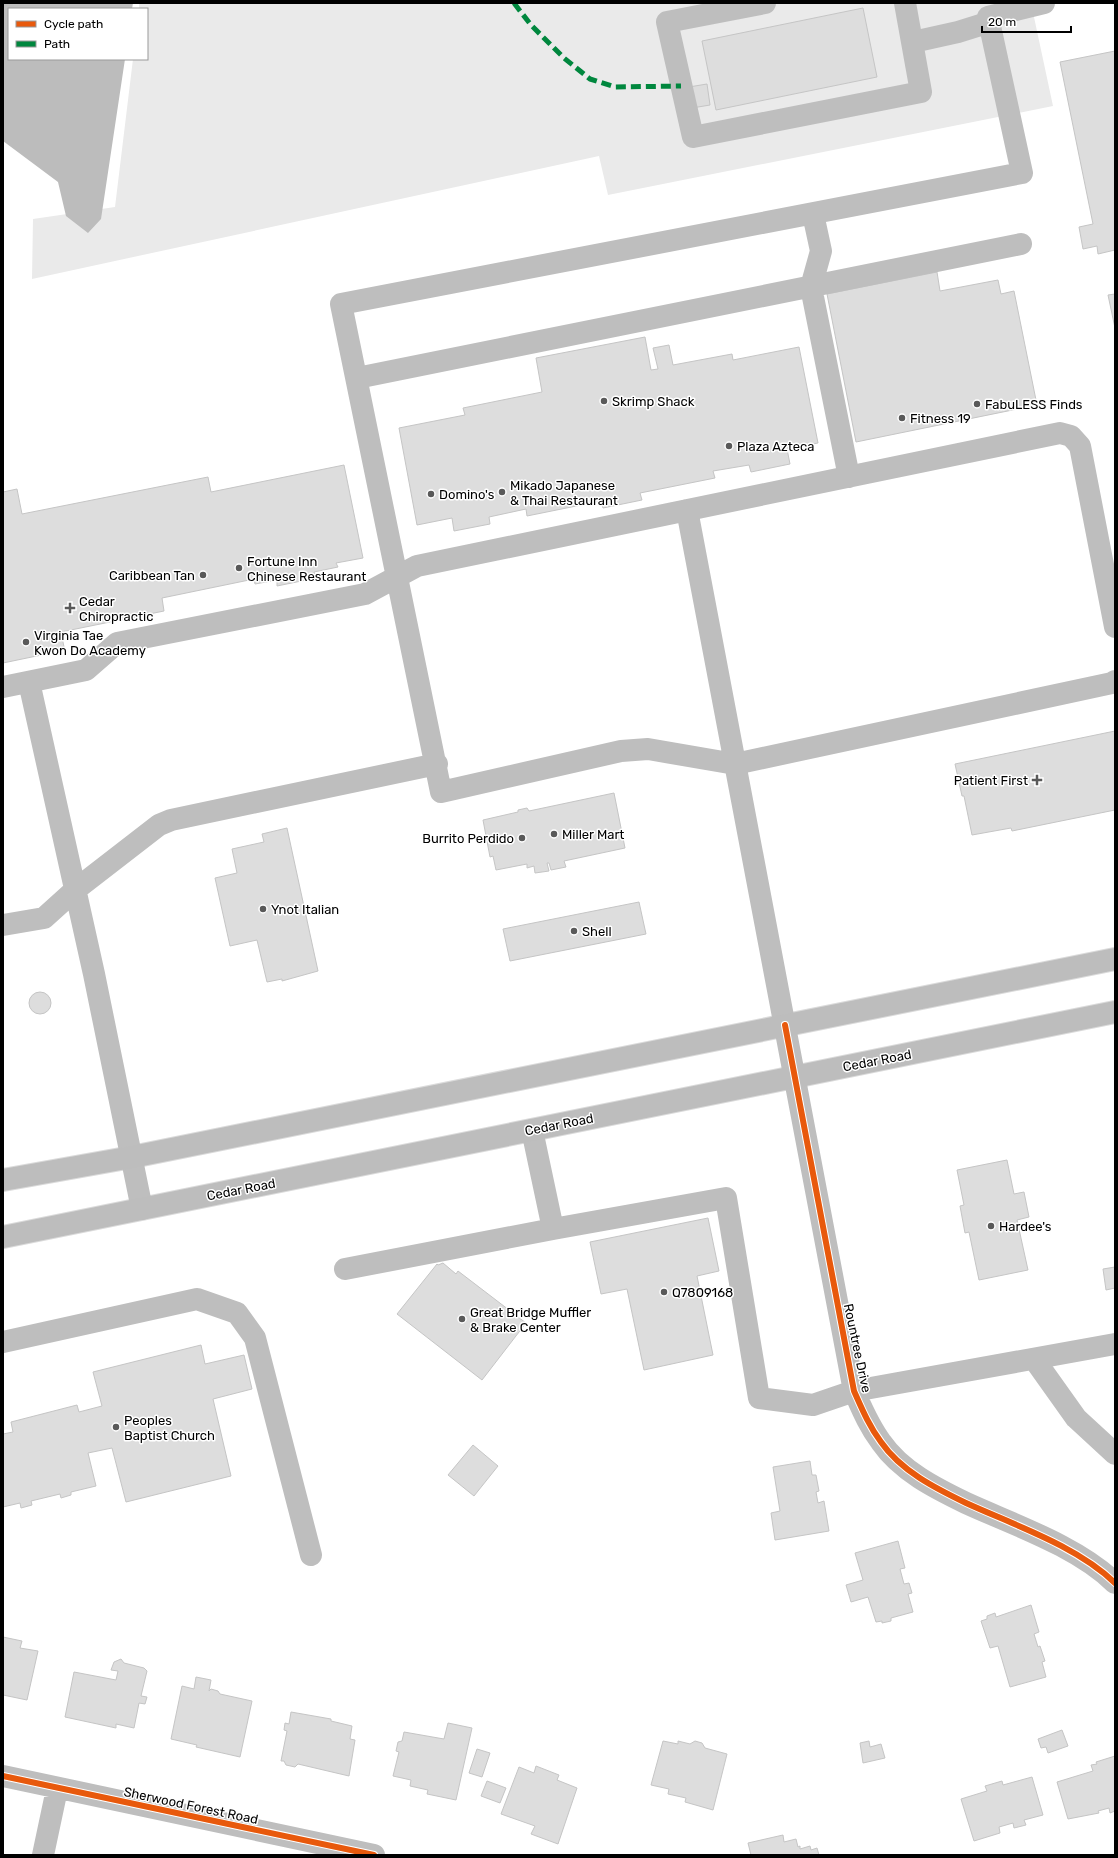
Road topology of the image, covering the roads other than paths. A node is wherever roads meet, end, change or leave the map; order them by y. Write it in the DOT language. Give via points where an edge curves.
graph roads {
  1 [pos="765,3"];
  2 [pos="905,3"];
  3 [pos="1044,3"];
  4 [pos="990,22"];
  5 [pos="913,42"];
  6 [pos="813,214"];
  7 [pos="1021,244"];
  8 [pos="811,287"];
  9 [pos="357,378"];
  10 [pos="849,477"];
  11 [pos="687,510"];
  12 [pos="398,576"];
  13 [pos="1115,627"];
  14 [pos="1115,681"];
  15 [pos="29,682"];
  16 [pos="3,687"];
  17 [pos="437,764"];
  18 [pos="735,764"];
  19 [pos="75,890"];
  20 [pos="3,926"];
  21 [pos="1115,959"];
  22 [pos="1115,1012"];
  23 [pos="785,1025"];
  24 [pos="795,1077"];
  25 [pos="532,1130"];
  26 [pos="132,1157"];
  27 [pos="3,1180"];
  28 [pos="142,1209"];
  29 [pos="553,1230"];
  30 [pos="3,1237"];
  31 [pos="345,1269"];
  32 [pos="3,1342"];
  33 [pos="1115,1344"];
  34 [pos="1034,1359"];
  35 [pos="854,1391"];
  36 [pos="1115,1454"];
  37 [pos="311,1555"];
  38 [pos="1115,1583"];
  39 [pos="3,1776"];
  40 [pos="56,1788"];
  41 [pos="43,1855"];
  42 [pos="374,1855"];
  1 -- 5 [label="street" via="667,22 693,137 921,92"];
  2 -- 5 [label="street"];
  3 -- 4 [label="street" via="988,17"];
  4 -- 5 [label="street"];
  4 -- 6 [label="street" via="1022,173"];
  6 -- 8 [label="street" via="821,251"];
  6 -- 9 [label="street" via="341,304"];
  7 -- 8 [label="street"];
  8 -- 9 [label="street"];
  8 -- 10 [label="street"];
  9 -- 12 [label="street"];
  10 -- 11 [label="street"];
  10 -- 13 [label="street" via="1060,433 1071,436 1080,446"];
  11 -- 12 [label="street" via="416,566"];
  11 -- 18 [label="street, Rountree Drive"];
  12 -- 15 [label="street" via="365,594 117,643 86,670"];
  12 -- 17 [label="street"];
  14 -- 18 [label="street"];
  15 -- 16 [label="street"];
  15 -- 19 [label="street"];
  17 -- 18 [label="street" via="441,792 621,752 641,750 674,752"];
  17 -- 19 [label="street" via="171,820 159,825"];
  18 -- 23 [label="street, Rountree Drive"];
  19 -- 20 [label="street" via="44,918"];
  19 -- 26 [label="street"];
  21 -- 23 [label="main road"];
  22 -- 24 [label="main road, Cedar Road"];
  23 -- 24 [label="street, Rountree Drive"];
  23 -- 26 [label="main road"];
  24 -- 25 [label="main road, Cedar Road"];
  24 -- 35 [label="street, Rountree Drive"];
  25 -- 28 [label="main road, Cedar Road"];
  25 -- 29 [label="street"];
  26 -- 27 [label="main road"];
  26 -- 28 [label="street"];
  28 -- 30 [label="main road, Cedar Road"];
  29 -- 31 [label="street"];
  29 -- 35 [label="street" via="726,1198 760,1398 813,1405"];
  32 -- 37 [label="street" via="197,1299 237,1313 255,1338"];
  33 -- 34 [label="street"];
  34 -- 35 [label="street"];
  34 -- 36 [label="street" via="1076,1418"];
  35 -- 38 [label="street, Rountree Drive" via="881,1443 899,1462 926,1483 1071,1551"];
  39 -- 40 [label="street, Sherwood Forest Road"];
  40 -- 41 [label="street"];
  40 -- 42 [label="street, Sherwood Forest Road"];
}
